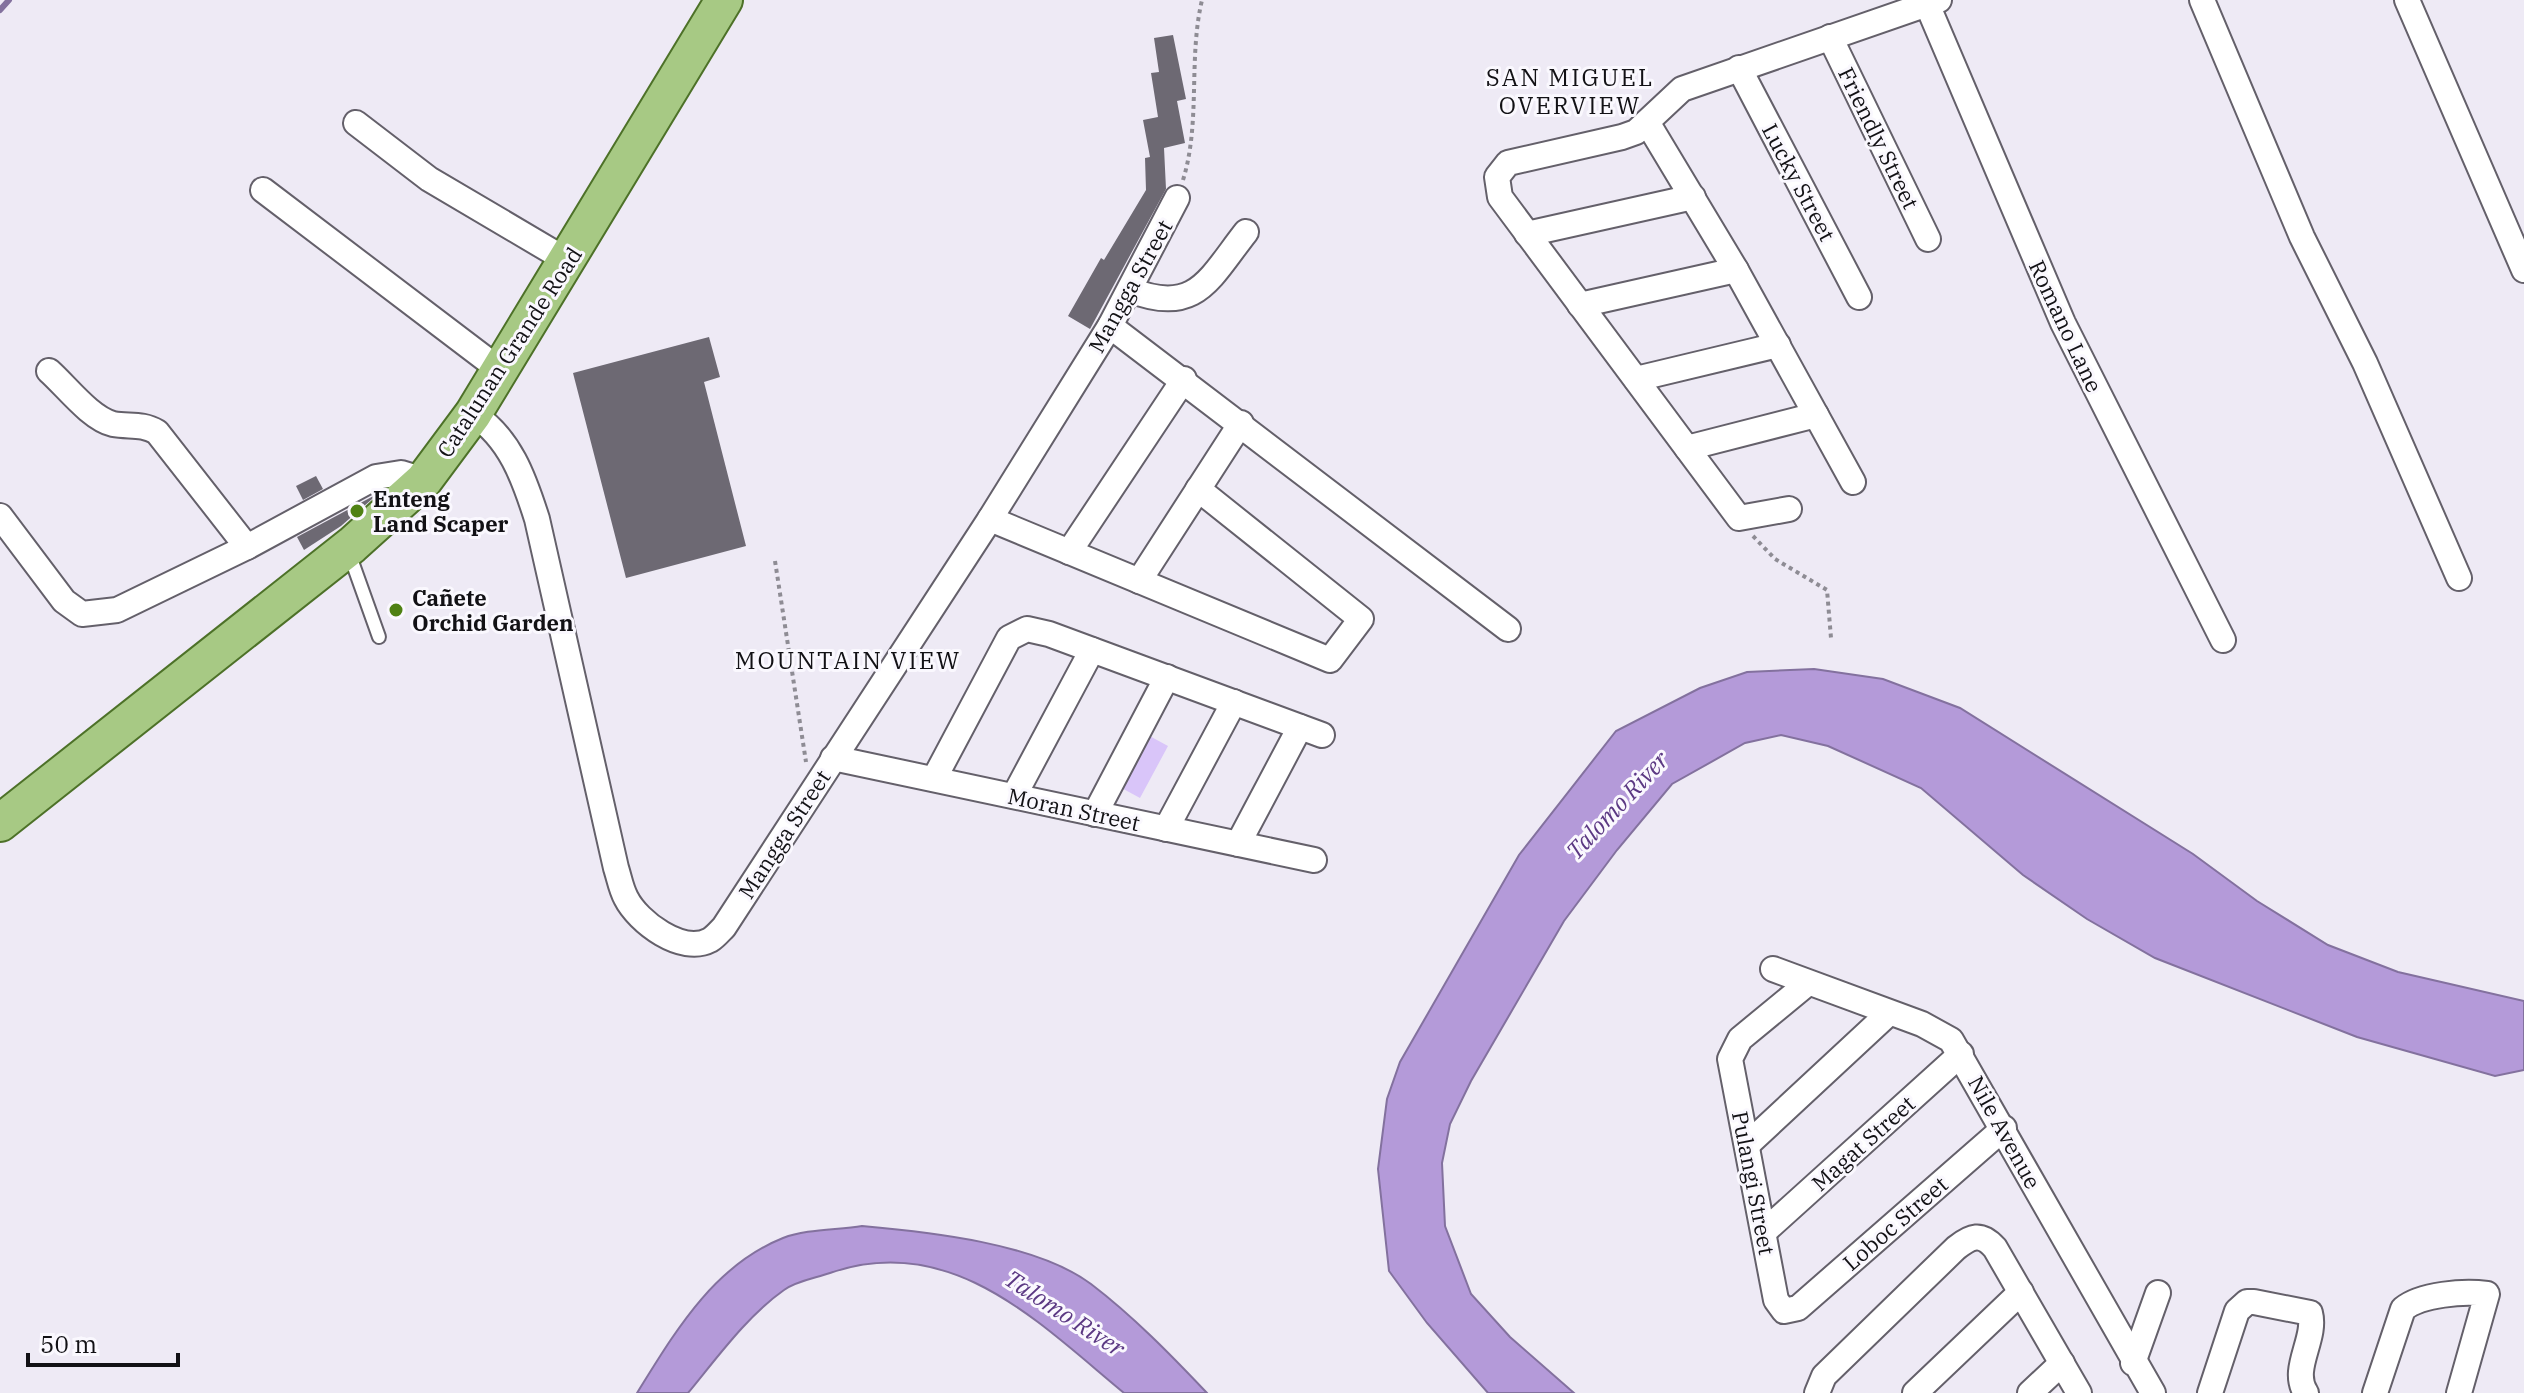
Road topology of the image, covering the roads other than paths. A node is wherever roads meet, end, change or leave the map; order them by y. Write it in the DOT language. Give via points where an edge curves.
graph roads {
  1 [pos="724,0"];
  2 [pos="2202,0"];
  3 [pos="2407,0"];
  4 [pos="1933,2"];
  5 [pos="1830,37"];
  6 [pos="1739,68"];
  7 [pos="1647,122"];
  8 [pos="356,123"];
  9 [pos="263,190"];
  10 [pos="1693,197"];
  11 [pos="1177,198"];
  12 [pos="1246,232"];
  13 [pos="1527,234"];
  14 [pos="1928,239"];
  15 [pos="568,261"];
  16 [pos="1736,270"];
  17 [pos="2524,270"];
  18 [pos="1130,290"];
  19 [pos="1859,297"];
  20 [pos="1580,305"];
  21 [pos="1110,326"];
  22 [pos="1778,345"];
  23 [pos="500,370"];
  24 [pos="49,371"];
  25 [pos="1184,379"];
  26 [pos="1636,379"];
  27 [pos="473,414"];
  28 [pos="1816,415"];
  29 [pos="1241,423"];
  30 [pos="1687,448"];
  31 [pos="424,480"];
  32 [pos="1853,482"];
  33 [pos="1198,489"];
  34 [pos="1789,509"];
  35 [pos="0,516"];
  36 [pos="990,519"];
  37 [pos="247,547"];
  38 [pos="348,549"];
  39 [pos="1069,552"];
  40 [pos="2459,578"];
  41 [pos="1139,581"];
  42 [pos="1508,629"];
  43 [pos="379,637"];
  44 [pos="2223,640"];
  45 [pos="1092,650"];
  46 [pos="1167,677"];
  47 [pos="1234,702"];
  48 [pos="833,758"];
  49 [pos="934,779"];
  50 [pos="1014,796"];
  51 [pos="1095,814"];
  52 [pos="0,823"];
  53 [pos="1166,829"];
  54 [pos="1238,844"];
  55 [pos="1314,860"];
  56 [pos="1773,969"];
  57 [pos="1808,983"];
  58 [pos="1889,1013"];
  59 [pos="1961,1054"];
  60 [pos="2004,1128"];
  61 [pos="1747,1145"];
  62 [pos="1765,1231"];
  63 [pos="2021,1292"];
  64 [pos="2158,1293"];
  65 [pos="1784,1311"];
  66 [pos="2062,1363"];
  67 [pos="2133,1363"];
  68 [pos="1817,1393"];
  69 [pos="1915,1393"];
  70 [pos="2030,1393"];
  71 [pos="2079,1393"];
  72 [pos="2153,1393"];
  73 [pos="2210,1393"];
  74 [pos="2306,1393"];
  75 [pos="2375,1393"];
  76 [pos="2459,1393"];
  1 -- 15 [label="main road, Catalunan Grande Road"];
  2 -- 40 [label="street" via="2259,139"];
  3 -- 17 [label="street"];
  4 -- 5 [label="street"];
  4 -- 44 [label="street, Romano Lane" via="2063,323"];
  5 -- 6 [label="street"];
  5 -- 14 [label="street, Friendly Street"];
  6 -- 7 [label="street" via="1682,89"];
  6 -- 19 [label="street, Lucky Street"];
  7 -- 10 [label="street"];
  7 -- 13 [label="street" via="1622,137 1516,160 1501,169 1496,187"];
  8 -- 15 [label="street" via="429,179"];
  9 -- 23 [label="street"];
  10 -- 13 [label="street"];
  10 -- 16 [label="street"];
  11 -- 18 [label="street, Mangga Street"];
  12 -- 18 [label="street" via="1210,278 1177,301"];
  13 -- 20 [label="street"];
  15 -- 23 [label="main road, Catalunan Grande Road"];
  16 -- 20 [label="street"];
  16 -- 22 [label="street"];
  18 -- 21 [label="street, Mangga Street"];
  20 -- 26 [label="street"];
  21 -- 25 [label="street"];
  21 -- 36 [label="street, Mangga Street"];
  22 -- 26 [label="street"];
  22 -- 28 [label="street"];
  23 -- 27 [label="main road, Catalunan Grande Road"];
  24 -- 37 [label="street" via="101,418 157,432"];
  25 -- 29 [label="street"];
  25 -- 39 [label="street"];
  26 -- 30 [label="street"];
  27 -- 31 [label="main road, Catalunan Grande Road"];
  27 -- 48 [label="street, Mangga Street" via="500,436 525,481 616,868 626,898 646,923 679,941 711,940"];
  28 -- 30 [label="street"];
  28 -- 32 [label="street"];
  29 -- 33 [label="street"];
  29 -- 42 [label="street"];
  30 -- 34 [label="street" via="1739,518"];
  31 -- 37 [label="street" via="401,473 376,477"];
  31 -- 38 [label="main road, Catalunan Grande Road"];
  33 -- 41 [label="street"];
  33 -- 41 [label="street" via="1361,619 1330,660"];
  35 -- 37 [label="street" via="64,601 92,616 117,610"];
  36 -- 39 [label="street"];
  36 -- 48 [label="street, Mangga Street"];
  38 -- 43 [label="lane"];
  38 -- 52 [label="main road, Catalunan Grande Road"];
  39 -- 41 [label="street"];
  45 -- 46 [label="street"];
  45 -- 49 [label="street" via="1027,629 1009,638"];
  45 -- 50 [label="street"];
  46 -- 47 [label="street"];
  46 -- 51 [label="street"];
  47 -- 53 [label="street"];
  47 -- 54 [label="street" via="1311,731"];
  48 -- 49 [label="street, Moran Street"];
  49 -- 50 [label="street, Moran Street"];
  50 -- 51 [label="street, Moran Street"];
  51 -- 53 [label="street, Moran Street"];
  53 -- 54 [label="street, Moran Street"];
  54 -- 55 [label="street, Moran Street"];
  56 -- 57 [label="street, Nile Avenue"];
  57 -- 58 [label="street, Nile Avenue"];
  57 -- 61 [label="street, Pulangi Street" via="1740,1039 1731,1053"];
  58 -- 59 [label="street, Nile Avenue" via="1939,1031"];
  58 -- 61 [label="street"];
  59 -- 60 [label="street, Nile Avenue"];
  59 -- 62 [label="street, Magat Street"];
  60 -- 65 [label="street, Loboc Street" via="1798,1308"];
  60 -- 67 [label="street, Nile Avenue"];
  61 -- 62 [label="street, Pulangi Street"];
  62 -- 65 [label="street, Pulangi Street" via="1776,1300"];
  63 -- 66 [label="street"];
  63 -- 68 [label="street" via="1995,1248 1973,1236 1824,1376"];
  63 -- 69 [label="street"];
  64 -- 67 [label="street"];
  66 -- 70 [label="street"];
  66 -- 71 [label="street"];
  67 -- 72 [label="street, Nile Avenue"];
  73 -- 74 [label="street" via="2237,1311 2247,1302 2310,1313 2300,1381"];
  75 -- 76 [label="street" via="2403,1309 2465,1293 2487,1294"];
}
